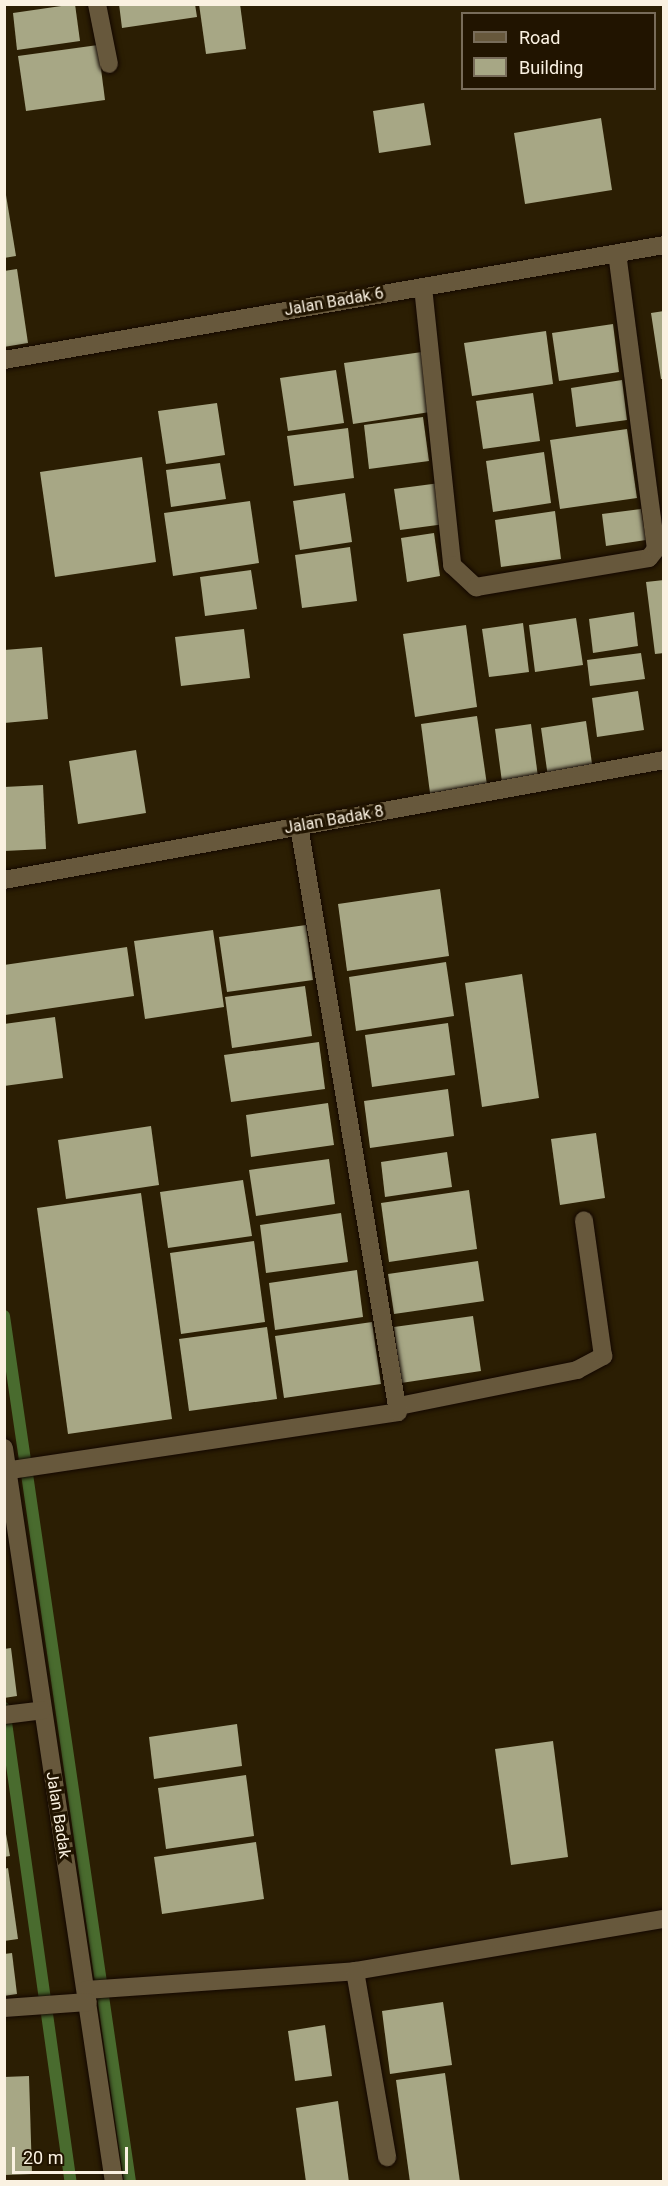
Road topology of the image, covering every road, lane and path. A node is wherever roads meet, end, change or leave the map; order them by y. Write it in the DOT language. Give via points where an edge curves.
graph roads {
  1 [pos="97,4"];
  2 [pos="109,64"];
  3 [pos="663,245"];
  4 [pos="617,254"];
  5 [pos="423,287"];
  6 [pos="4,360"];
  7 [pos="663,760"];
  8 [pos="299,826"];
  9 [pos="4,880"];
  10 [pos="584,1220"];
  11 [pos="399,1406"];
  12 [pos="4,1448"];
  13 [pos="7,1471"];
  14 [pos="42,1710"];
  15 [pos="4,1715"];
  16 [pos="663,1919"];
  17 [pos="355,1971"];
  18 [pos="87,1996"];
  19 [pos="4,2008"];
  20 [pos="387,2157"];
  21 [pos="114,2181"];
  1 -- 2 [label="street"];
  3 -- 4 [label="street, Jalan Badak 6"];
  4 -- 5 [label="street, Jalan Badak 6"];
  4 -- 5 [label="street" via="657,549 649,558 476,587 452,565"];
  5 -- 6 [label="street, Jalan Badak 6"];
  7 -- 8 [label="street, Jalan Badak 8"];
  8 -- 9 [label="street, Jalan Badak 8"];
  8 -- 11 [label="street"];
  10 -- 11 [label="street" via="603,1356 577,1370"];
  11 -- 13 [label="street" via="391,1417"];
  12 -- 13 [label="street, Jalan Badak"];
  13 -- 14 [label="street, Jalan Badak"];
  14 -- 15 [label="street"];
  14 -- 18 [label="street, Jalan Badak"];
  16 -- 17 [label="street"];
  17 -- 18 [label="street"];
  17 -- 20 [label="street"];
  18 -- 19 [label="street"];
  18 -- 21 [label="street, Jalan Badak"];
}
